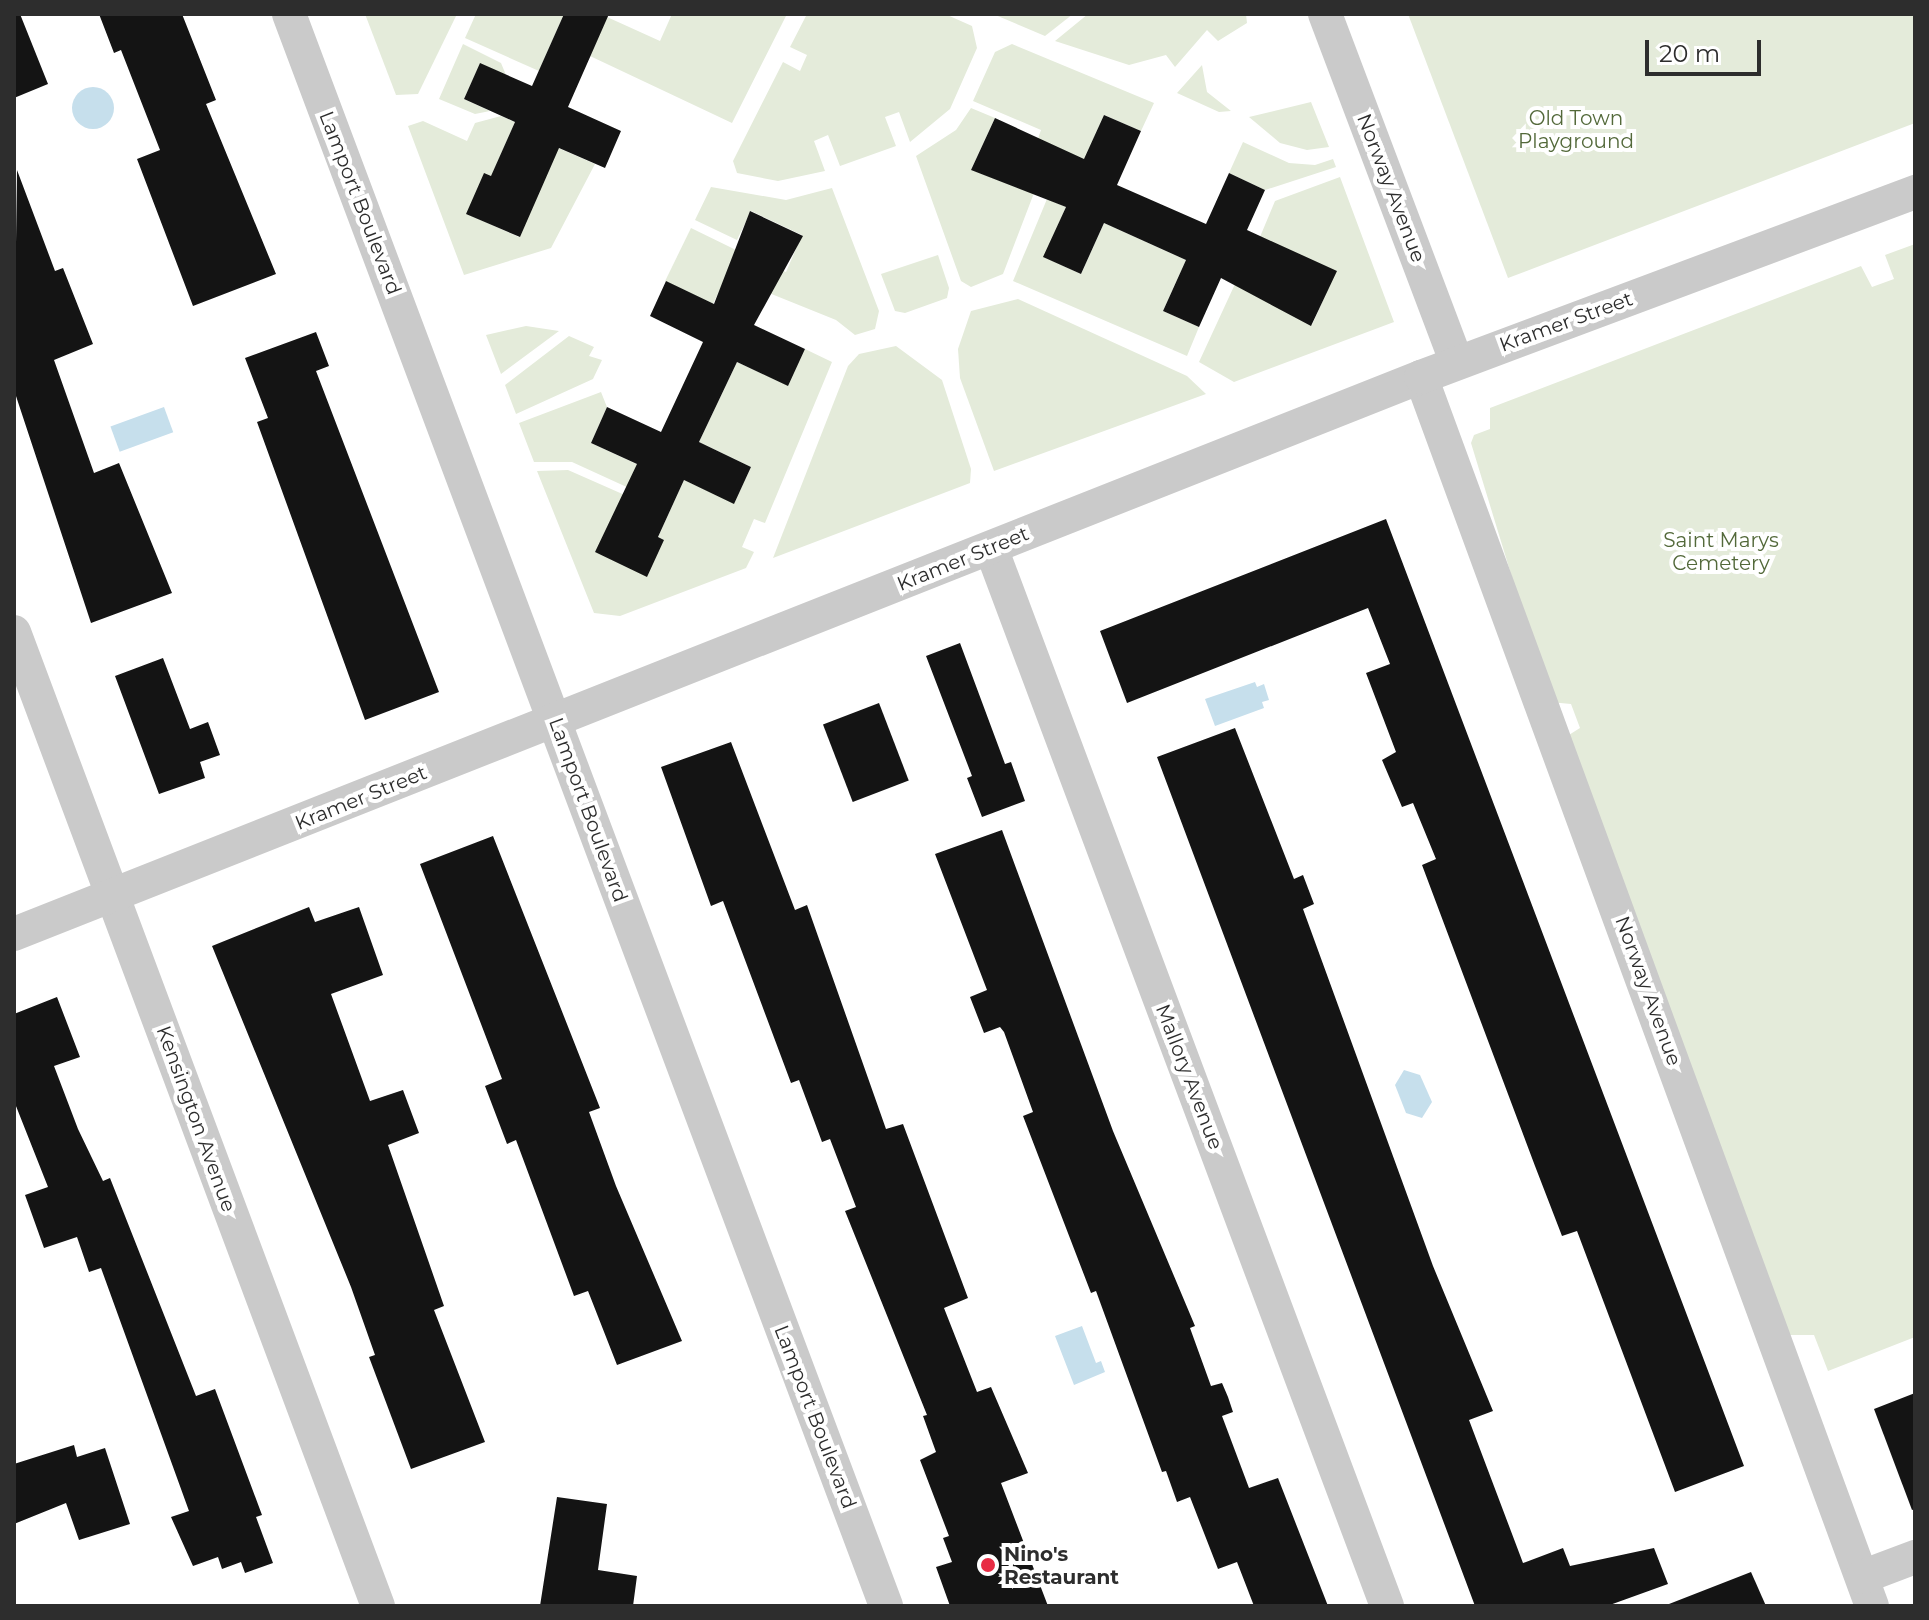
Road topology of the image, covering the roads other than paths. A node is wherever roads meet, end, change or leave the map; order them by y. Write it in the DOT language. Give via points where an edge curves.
graph roads {
  1 [pos="289,14"];
  2 [pos="1325,14"];
  3 [pos="1915,192"];
  4 [pos="1457,363"];
  5 [pos="1421,377"];
  6 [pos="991,548"];
  7 [pos="14,632"];
  8 [pos="555,721"];
  9 [pos="114,896"];
  10 [pos="14,934"];
  11 [pos="1915,1557"];
  12 [pos="1867,1592"];
  13 [pos="378,1606"];
  14 [pos="886,1606"];
  15 [pos="1387,1606"];
  1 -- 8 [label="street, Lamport Boulevard"];
  2 -- 4 [label="street, Norway Avenue"];
  3 -- 4 [label="street, Kramer Street"];
  4 -- 5 [label="street, Kramer Street"];
  5 -- 6 [label="street, Kramer Street"];
  5 -- 12 [label="street, Norway Avenue"];
  6 -- 8 [label="street, Kramer Street"];
  6 -- 15 [label="street, Mallory Avenue"];
  7 -- 9 [label="street, Kensington Avenue"];
  8 -- 9 [label="street, Kramer Street"];
  8 -- 14 [label="street, Lamport Boulevard"];
  9 -- 10 [label="street, Kramer Street"];
  9 -- 13 [label="street, Kensington Avenue"];
  11 -- 12 [label="street"];
}
